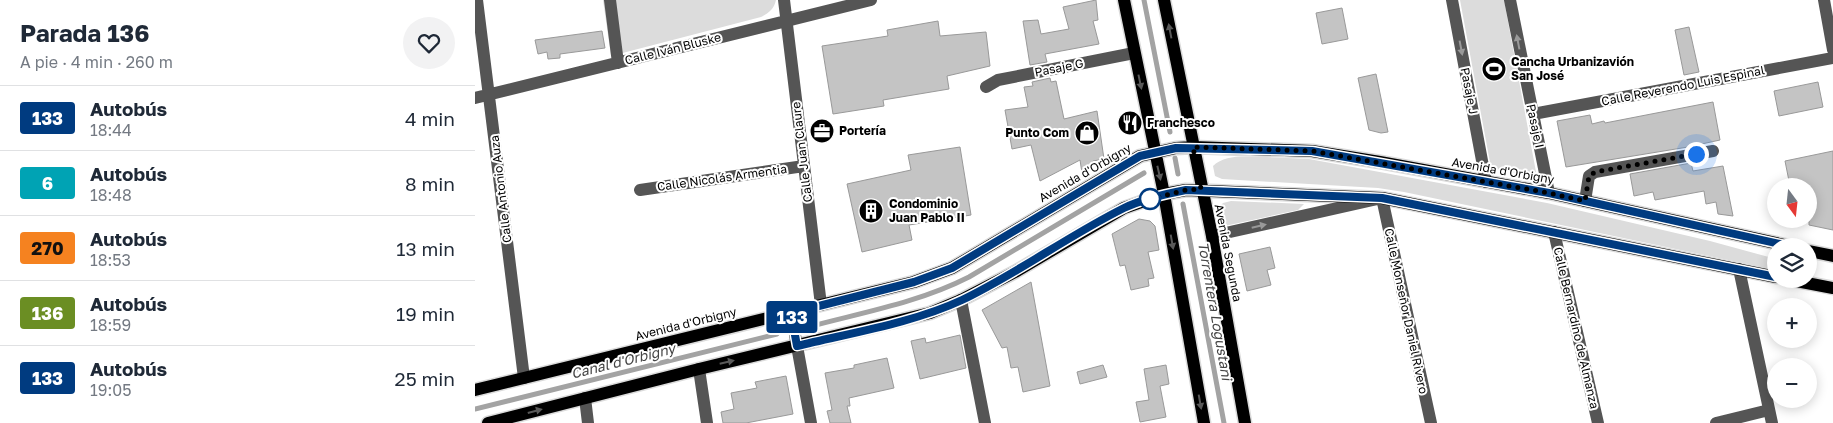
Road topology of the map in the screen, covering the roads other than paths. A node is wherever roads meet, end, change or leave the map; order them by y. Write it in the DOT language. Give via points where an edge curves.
graph roads {
  1 [pos="477,0"];
  2 [pos="610,0"];
  3 [pos="784,0"];
  4 [pos="871,0"];
  5 [pos="1124,0"];
  6 [pos="1164,0"];
  7 [pos="1452,0"];
  8 [pos="1509,0"];
  9 [pos="1824,0"];
  10 [pos="787,21"];
  11 [pos="1833,50"];
  12 [pos="1133,53"];
  13 [pos="1833,58"];
  14 [pos="618,63"];
  15 [pos="986,87"];
  16 [pos="489,94"];
  17 [pos="475,98"];
  18 [pos="1533,114"];
  19 [pos="1193,147"];
  20 [pos="1713,151"];
  21 [pos="1154,152"];
  22 [pos="803,166"];
  23 [pos="1486,182"];
  24 [pos="1201,189"];
  25 [pos="640,190"];
  26 [pos="1549,193"];
  27 [pos="1164,194"];
  28 [pos="1382,198"];
  29 [pos="1585,201"];
  30 [pos="1553,232"];
  31 [pos="1212,236"];
  32 [pos="1767,241"];
  33 [pos="1833,249"];
  34 [pos="1817,250"];
  35 [pos="1817,252"];
  36 [pos="1833,256"];
  37 [pos="1739,269"];
  38 [pos="1767,275"];
  39 [pos="1817,285"];
  40 [pos="1833,288"];
  41 [pos="961,300"];
  42 [pos="821,304"];
  43 [pos="791,313"];
  44 [pos="797,346"];
  45 [pos="699,369"];
  46 [pos="524,378"];
  47 [pos="475,390"];
  48 [pos="585,398"];
  49 [pos="1771,417"];
  50 [pos="488,423"];
  51 [pos="588,423"];
  52 [pos="707,423"];
  53 [pos="811,423"];
  54 [pos="985,423"];
  55 [pos="1204,423"];
  56 [pos="1245,423"];
  57 [pos="1431,423"];
  58 [pos="1598,423"];
  59 [pos="1716,423"];
  1 -- 16 [label="street, Calle Antonio Auza"];
  2 -- 14 [label="street"];
  3 -- 10 [label="street, Calle Juan Claure"];
  4 -- 10 [label="street, Calle Iván Bluske"];
  5 -- 12 [label="main road"];
  19 -- 6 [label="main road, Avenida Segunda, one-way"];
  7 -- 23 [label="street, Pasaje J, one-way"];
  18 -- 8 [label="street, Pasaje I, one-way"];
  9 -- 11 [label="street"];
  10 -- 14 [label="street, Calle Iván Bluske"];
  10 -- 22 [label="street, Calle Juan Claure"];
  12 -- 15 [label="street, Pasaje G" via="998,80"];
  12 -- 21 [label="main road, one-way"];
  13 -- 18 [label="street, Calle Reverendo Luis Espinal"];
  14 -- 16 [label="street, Calle Iván Bluske"];
  16 -- 17 [label="street, Calle Iván Bluske"];
  16 -- 46 [label="street, Calle Antonio Auza"];
  18 -- 26 [label="street, Pasaje I"];
  19 -- 21 [label="main road, Avenida d'Orbigny"];
  19 -- 23 [label="main road, Avenida d'Orbigny" via="1312,151"];
  19 -- 24 [label="main road, Avenida Segunda"];
  20 -- 29 [label="street" via="1595,172 1589,176"];
  21 -- 27 [label="main road, one-way"];
  21 -- 42 [label="main road, Avenida d'Orbigny" via="1140,156 952,268 914,282"];
  22 -- 25 [label="street, Calle Nicolás Armentia"];
  22 -- 42 [label="street, Calle Juan Claure"];
  23 -- 26 [label="main road, Avenida d'Orbigny"];
  24 -- 27 [label="main road"];
  24 -- 28 [label="main road"];
  24 -- 31 [label="main road, Avenida Segunda"];
  26 -- 29 [label="main road, Avenida d'Orbigny"];
  27 -- 41 [label="main road" via="1124,208"];
  27 -- 55 [label="main road, one-way"];
  28 -- 30 [label="main road"];
  31 -- 28 [label="street, one-way"];
  28 -- 57 [label="street, Calle Monseñor Daniel Rivero"];
  29 -- 32 [label="main road, Avenida d'Orbigny"];
  30 -- 37 [label="main road"];
  30 -- 58 [label="street, Calle Bernardino de Almanza"];
  31 -- 56 [label="main road, Avenida Segunda"];
  33 -- 34 [label="main road"];
  35 -- 36 [label="main road"];
  37 -- 38 [label="main road"];
  37 -- 49 [label="street"];
  39 -- 40 [label="main road"];
  41 -- 44 [label="main road" via="930,313"];
  41 -- 54 [label="street"];
  42 -- 43 [label="main road, Avenida d'Orbigny"];
  43 -- 44 [label="street"];
  43 -- 46 [label="main road, Avenida d'Orbigny"];
  45 -- 44 [label="main road, one-way"];
  44 -- 53 [label="street"];
  45 -- 48 [label="main road"];
  45 -- 52 [label="street"];
  46 -- 47 [label="main road, Avenida d'Orbigny"];
  50 -- 48 [label="main road, one-way"];
  48 -- 51 [label="street"];
  49 -- 59 [label="street"];
}
